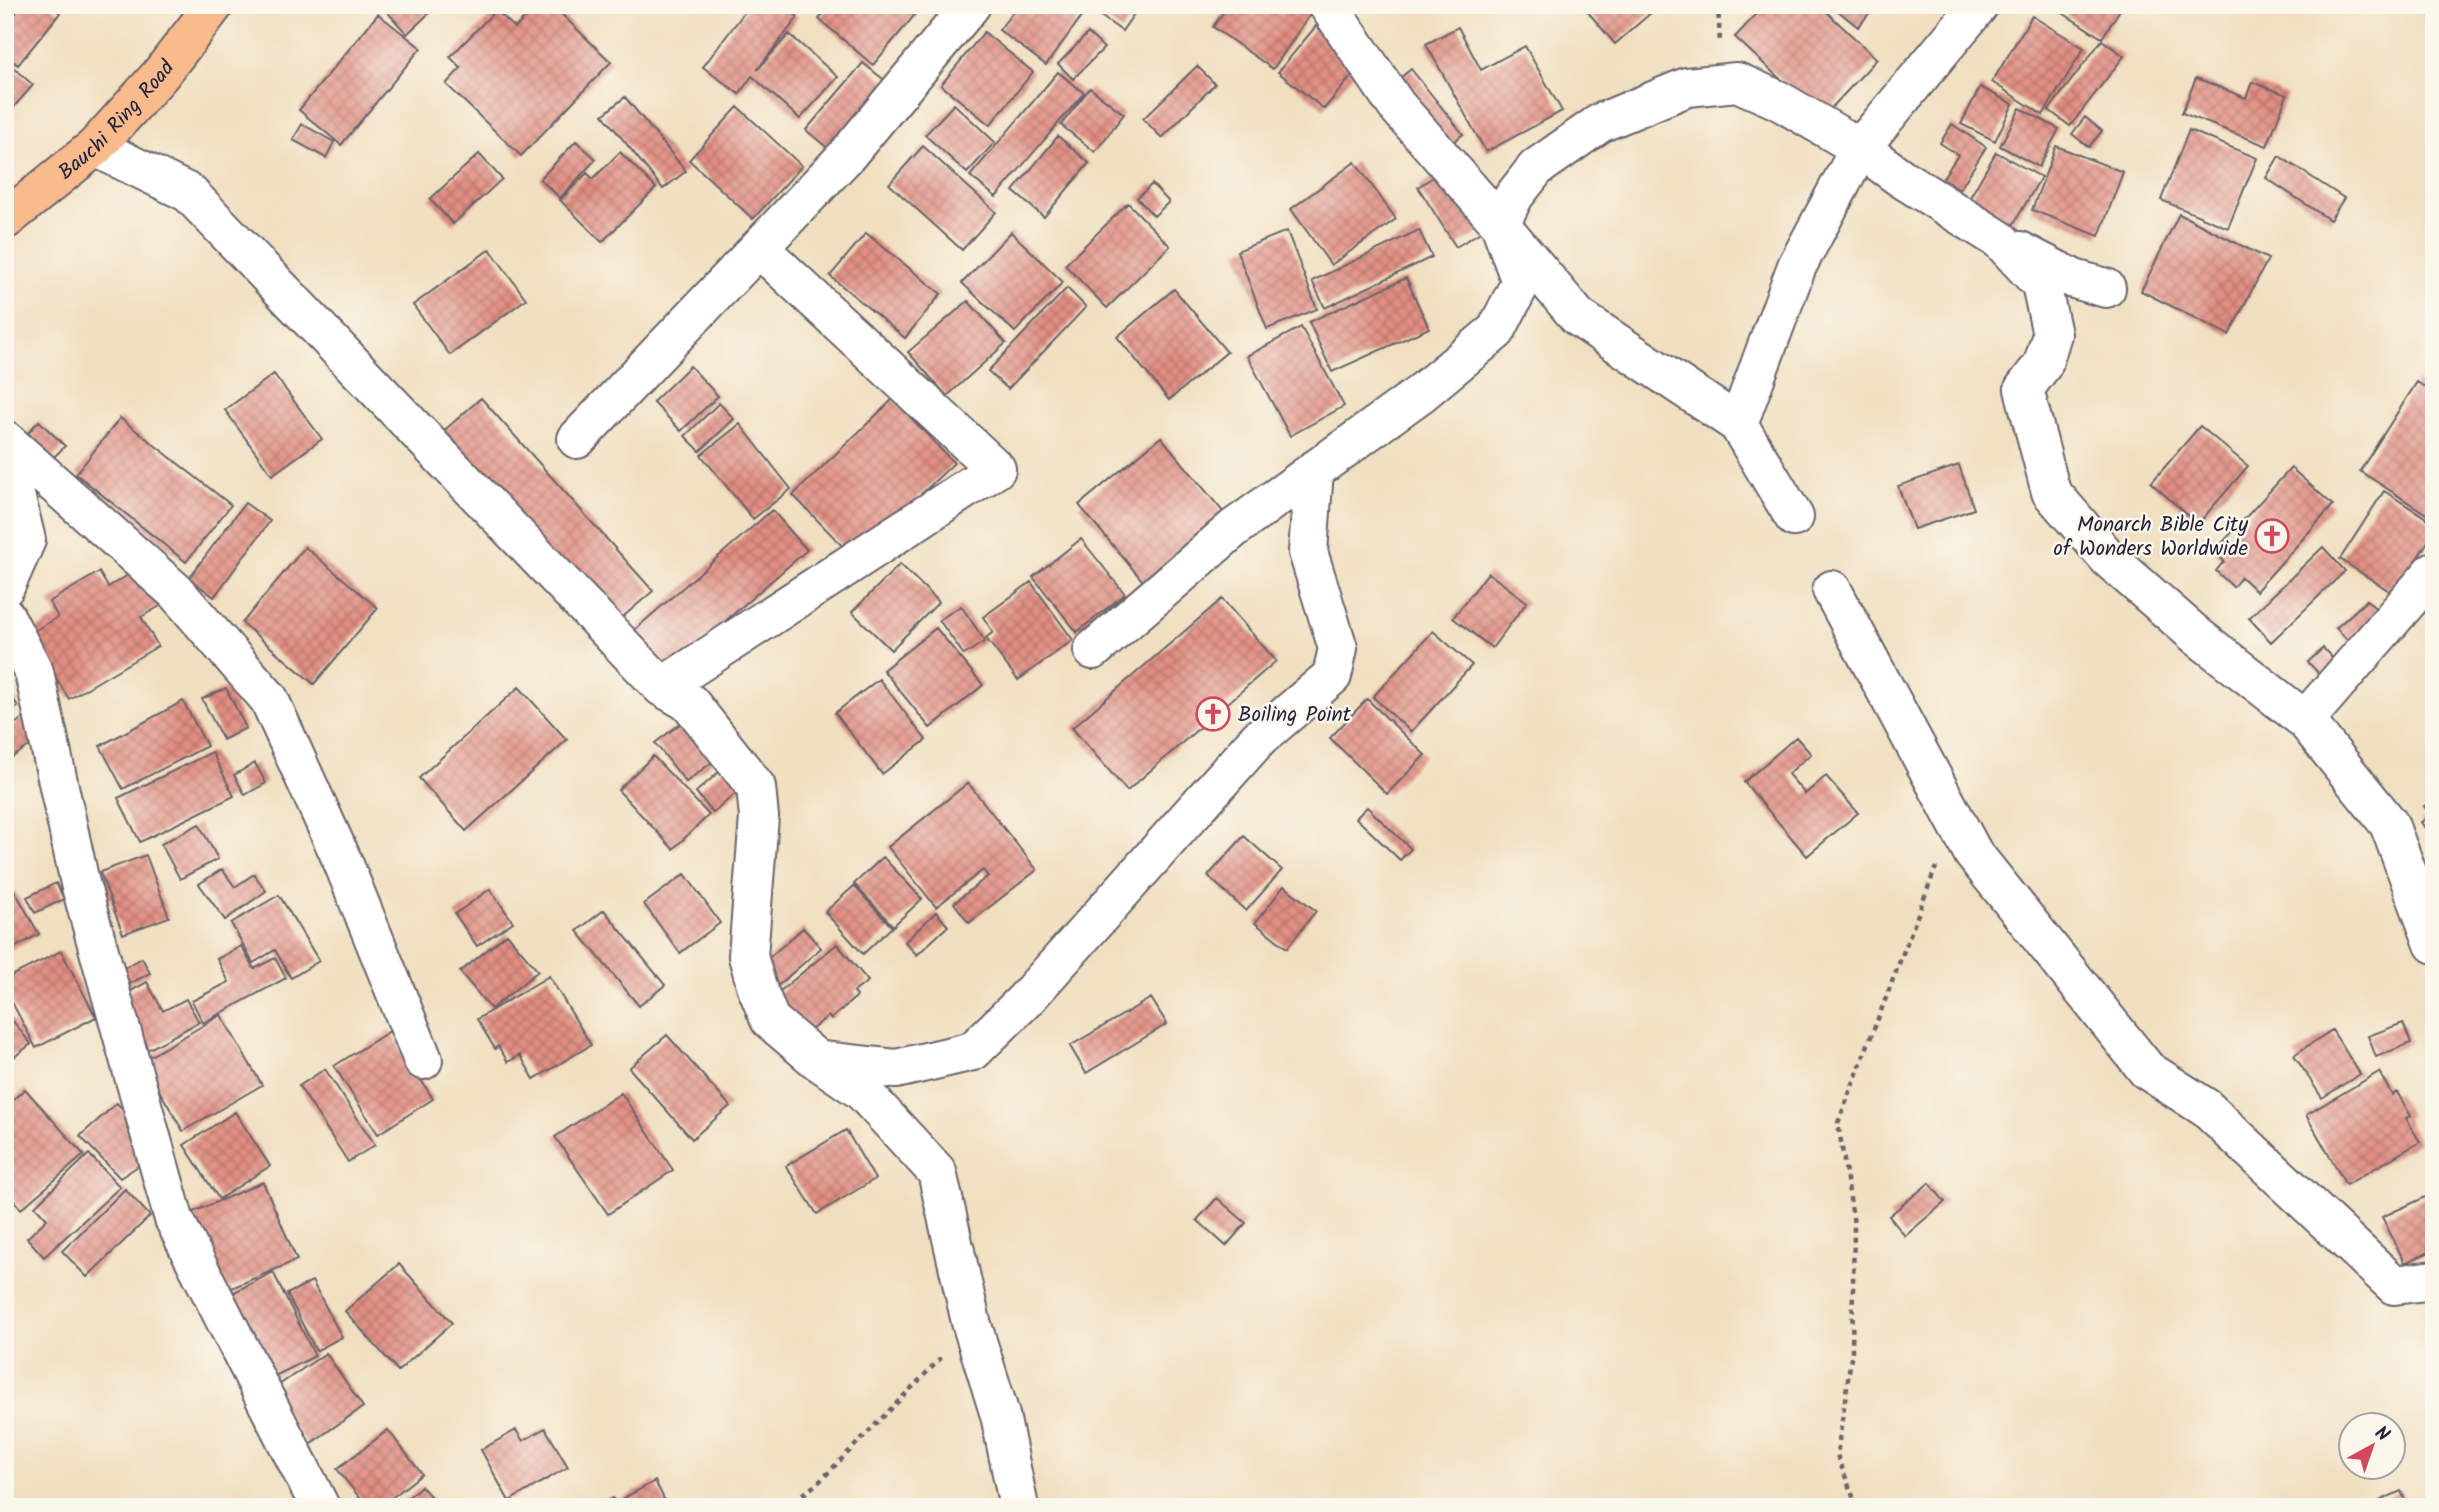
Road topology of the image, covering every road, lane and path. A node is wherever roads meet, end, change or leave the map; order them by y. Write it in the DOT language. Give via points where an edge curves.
graph roads {
  1 [pos="214,5"];
  2 [pos="971,5"];
  3 [pos="1328,5"];
  4 [pos="1979,5"];
  5 [pos="95,147"];
  6 [pos="1860,148"];
  7 [pos="5,220"];
  8 [pos="1500,224"];
  9 [pos="2000,240"];
  10 [pos="759,248"];
  11 [pos="2106,288"];
  12 [pos="1738,424"];
  13 [pos="577,439"];
  14 [pos="5,440"];
  15 [pos="5,454"];
  16 [pos="1314,470"];
  17 [pos="1794,517"];
  18 [pos="2434,571"];
  19 [pos="5,587"];
  20 [pos="1832,590"];
  21 [pos="5,616"];
  22 [pos="1093,650"];
  23 [pos="662,687"];
  24 [pos="2305,720"];
  25 [pos="1952,815"];
  26 [pos="2434,944"];
  27 [pos="423,1060"];
  28 [pos="817,1060"];
  29 [pos="2434,1280"];
  30 [pos="971,1322"];
  31 [pos="320,1507"];
  32 [pos="787,1507"];
  33 [pos="1019,1507"];
  34 [pos="1857,1507"];
  1 -- 5 [label="main road, Bauchi Ring Road" via="160,75"];
  2 -- 10 [label="street" via="848,155"];
  3 -- 8 [label="street" via="1396,105"];
  4 -- 6 [label="street"];
  5 -- 7 [label="main road, Bauchi Ring Road"];
  5 -- 23 [label="street" via="189,193"];
  6 -- 8 [label="street" via="1778,100 1737,82 1687,88 1600,123 1536,168"];
  6 -- 9 [label="street"];
  6 -- 12 [label="street" via="1797,266"];
  8 -- 12 [label="street" via="1578,317"];
  8 -- 16 [label="street" via="1521,282 1496,331 1420,394"];
  9 -- 11 [label="street" via="2074,279"];
  9 -- 24 [label="street" via="2041,284 2052,334 2043,364 2024,389 2051,492 2109,559 2197,636"];
  10 -- 13 [label="street"];
  10 -- 23 [label="street" via="996,469"];
  12 -- 17 [label="street"];
  14 -- 27 [label="street" via="175,591 269,699 342,860"];
  15 -- 19 [label="street" via="26,540"];
  16 -- 22 [label="street" via="1233,529"];
  16 -- 28 [label="street" via="1308,552 1338,648 1332,676 1258,739 1025,1000 973,1051 896,1069"];
  18 -- 24 [label="street"];
  20 -- 25 [label="street"];
  21 -- 31 [label="street" via="34,672 80,883 174,1219"];
  23 -- 28 [label="street" via="690,703 756,787 759,817 748,956 770,1020"];
  24 -- 26 [label="street" via="2389,824"];
  25 -- 29 [label="street" via="1973,853 2147,1070 2206,1108 2394,1285"];
  25 -- 34 [label="path" via="1927,894 1838,1123 1854,1224 1852,1352 1836,1455"];
  28 -- 30 [label="street" via="862,1091 937,1172"];
  30 -- 32 [label="path" via="929,1372 819,1482"];
  30 -- 33 [label="street" via="1000,1415"];
}
